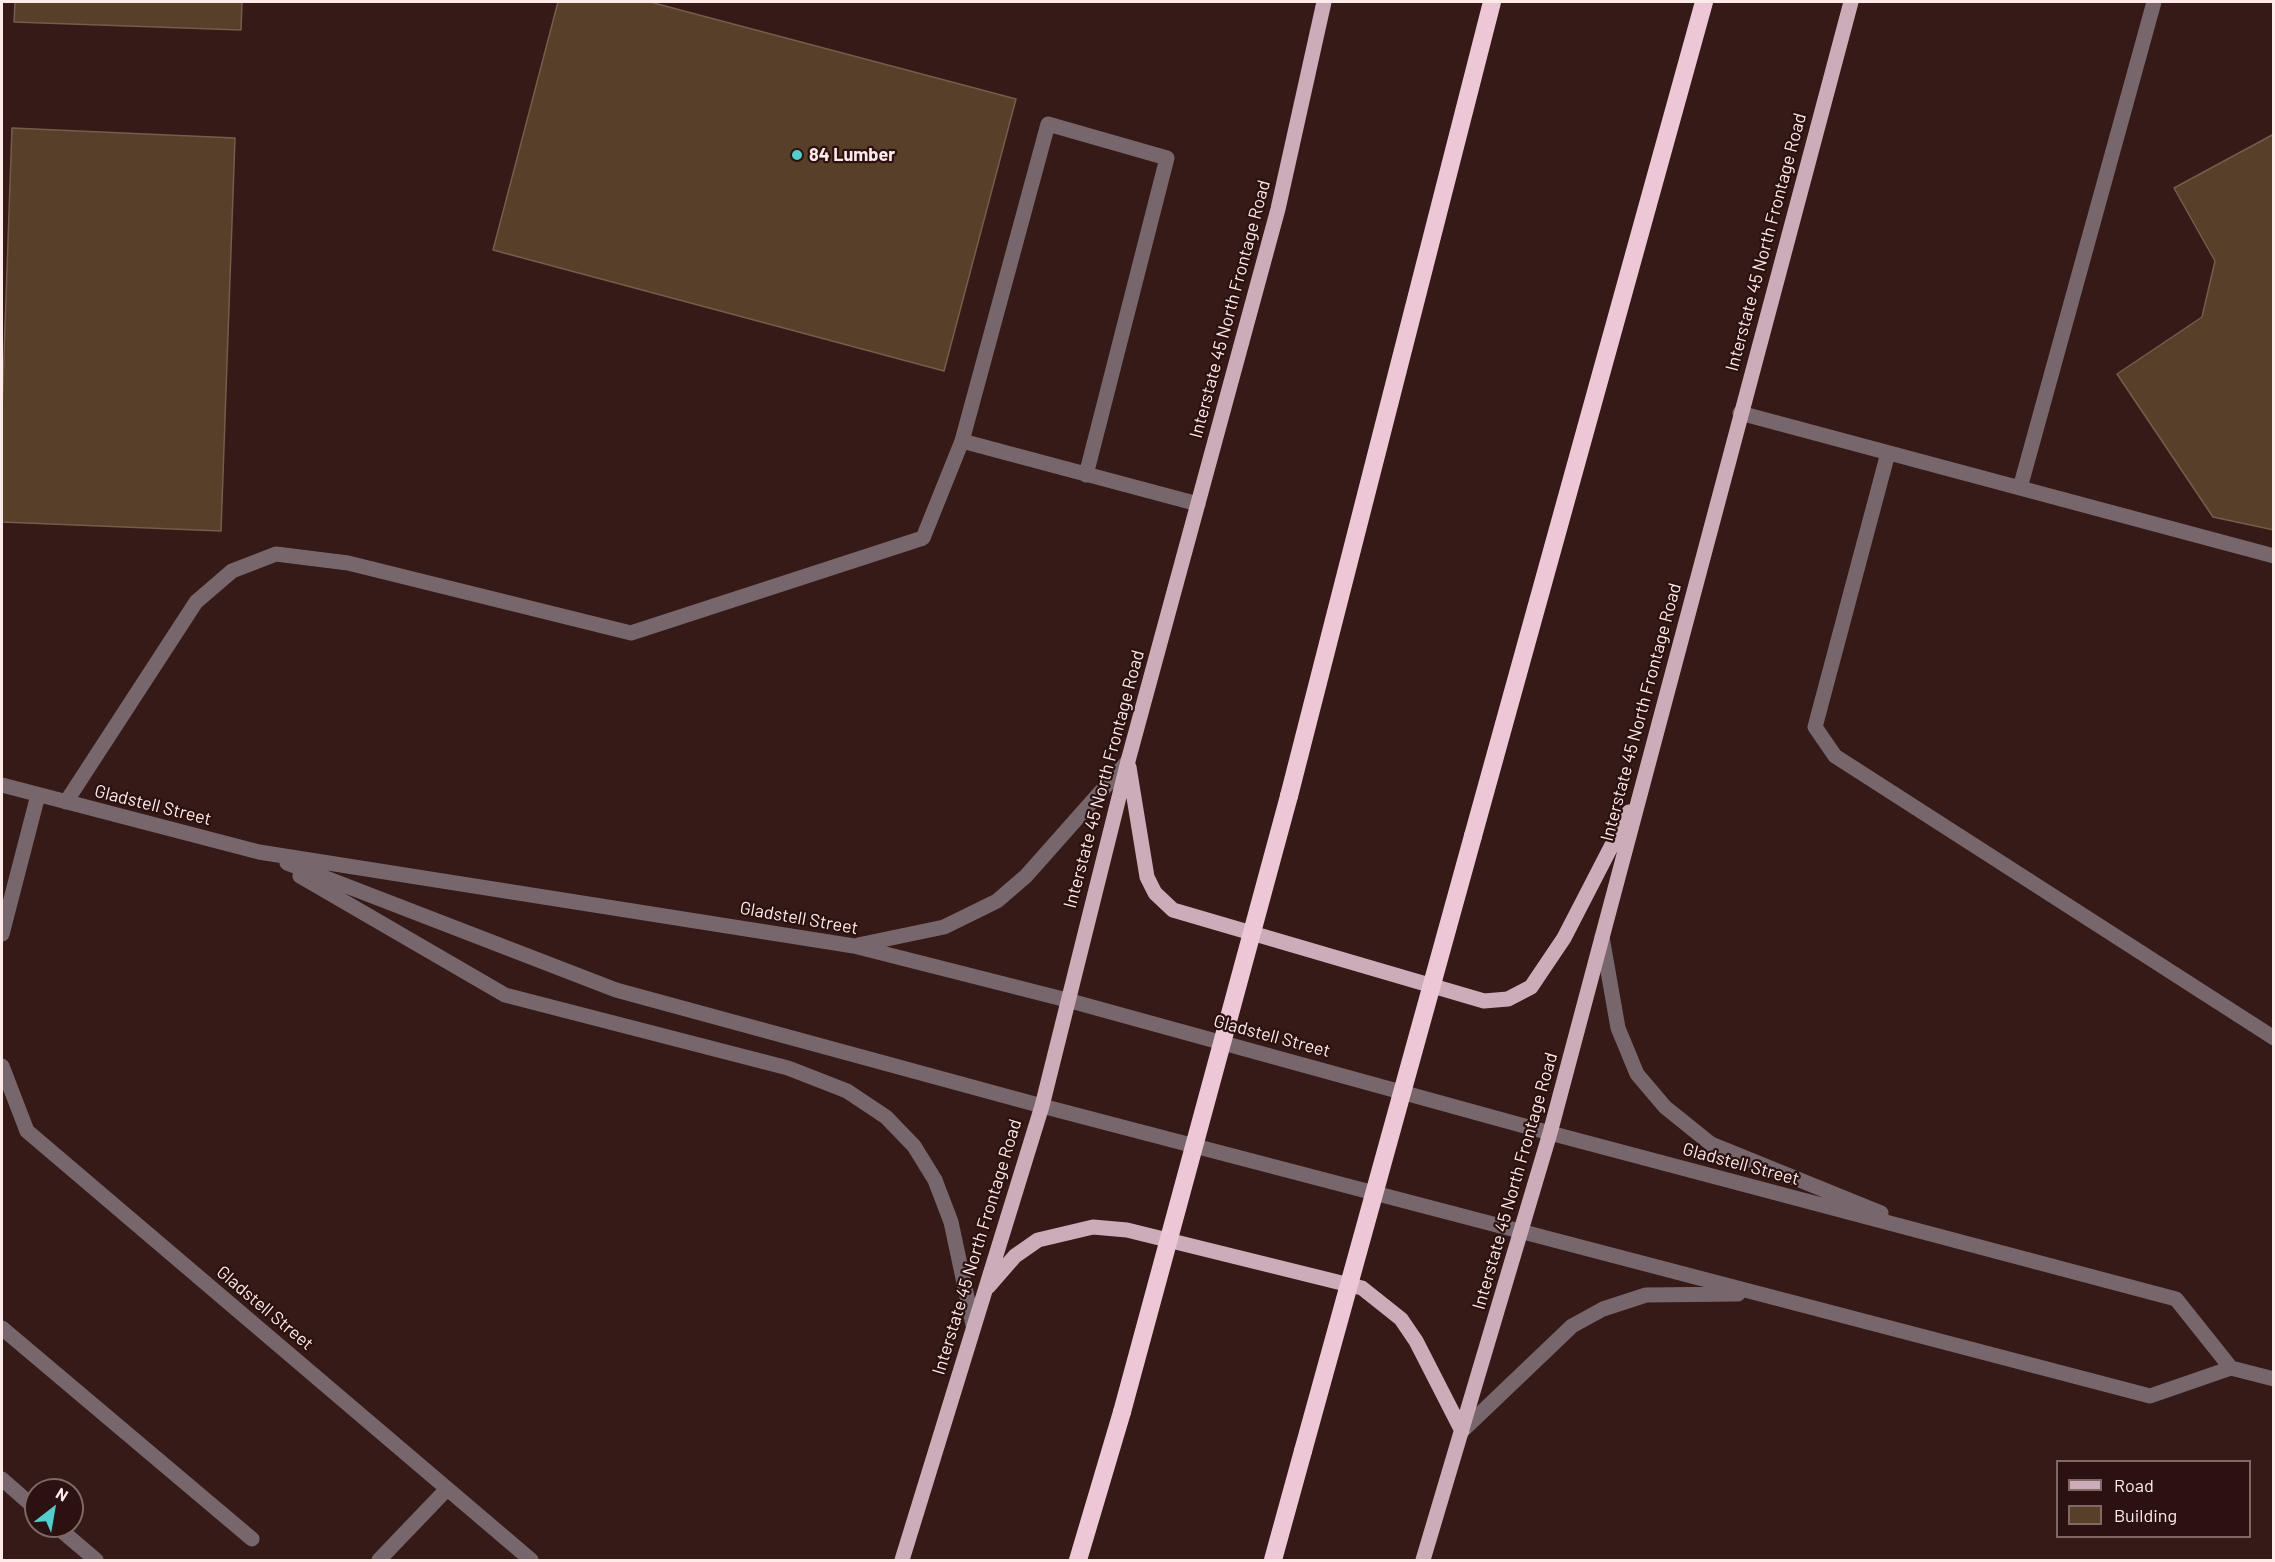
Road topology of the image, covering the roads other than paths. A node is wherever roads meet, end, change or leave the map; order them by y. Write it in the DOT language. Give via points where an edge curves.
graph roads {
  1 [pos="1324,2"];
  2 [pos="1492,2"];
  3 [pos="1704,2"];
  4 [pos="1851,2"];
  5 [pos="2154,2"];
  6 [pos="1740,413"];
  7 [pos="962,441"];
  8 [pos="1888,453"];
  9 [pos="1086,475"];
  10 [pos="2020,488"];
  11 [pos="1198,504"];
  12 [pos="2274,556"];
  13 [pos="1128,761"];
  14 [pos="2,785"];
  15 [pos="1642,785"];
  16 [pos="38,795"];
  17 [pos="66,802"];
  18 [pos="259,852"];
  19 [pos="2,934"];
  20 [pos="1602,937"];
  21 [pos="854,946"];
  22 [pos="1067,1000"];
  23 [pos="2274,1038"];
  24 [pos="2,1066"];
  25 [pos="1042,1106"];
  26 [pos="1550,1133"];
  27 [pos="1522,1231"];
  28 [pos="1940,1237"];
  29 [pos="983,1291"];
  30 [pos="1757,1293"];
  31 [pos="973,1324"];
  32 [pos="2,1328"];
  33 [pos="2231,1368"];
  34 [pos="2274,1379"];
  35 [pos="1462,1431"];
  36 [pos="2,1479"];
  37 [pos="447,1489"];
  38 [pos="24,1498"];
  39 [pos="70,1538"];
  40 [pos="252,1539"];
  41 [pos="96,1560"];
  42 [pos="379,1560"];
  43 [pos="531,1560"];
  44 [pos="902,1560"];
  45 [pos="1078,1560"];
  46 [pos="1273,1560"];
  47 [pos="1423,1560"];
  1 -- 11 [label="main road, Interstate 45 North Frontage Road" via="1278,209"];
  2 -- 45 [label="highway, bridge" via="1289,796 1122,1412"];
  3 -- 46 [label="highway, bridge"];
  4 -- 6 [label="main road, Interstate 45 North Frontage Road"];
  5 -- 10 [label="street"];
  6 -- 8 [label="street"];
  6 -- 15 [label="main road, Interstate 45 North Frontage Road"];
  7 -- 9 [label="street"];
  7 -- 9 [label="street" via="1048,124 1167,158"];
  7 -- 17 [label="street" via="923,537 631,633 348,563 276,554 232,571 196,602"];
  8 -- 10 [label="street"];
  8 -- 23 [label="street" via="1815,728 1836,756"];
  9 -- 11 [label="street"];
  10 -- 12 [label="street"];
  11 -- 13 [label="main road, Interstate 45 North Frontage Road"];
  13 -- 15 [label="main road" via="1147,877 1155,893 1173,909 1484,1001 1508,999 1531,987 1564,938"];
  13 -- 21 [label="street" via="1026,876 997,901 944,927"];
  13 -- 22 [label="main road, Interstate 45 North Frontage Road"];
  14 -- 16 [label="street, Gladstell Street"];
  15 -- 20 [label="main road, Interstate 45 North Frontage Road"];
  16 -- 17 [label="street, Gladstell Street"];
  16 -- 19 [label="street"];
  17 -- 18 [label="street, Gladstell Street"];
  18 -- 21 [label="street, Gladstell Street"];
  18 -- 25 [label="street, Gladstell Street" via="616,990"];
  18 -- 31 [label="street" via="504,995 788,1068 847,1091 886,1117 914,1146 935,1180 951,1222"];
  20 -- 26 [label="main road, Interstate 45 North Frontage Road"];
  20 -- 28 [label="street" via="1618,1028 1637,1074 1665,1107 1711,1144"];
  21 -- 22 [label="street, Gladstell Street"];
  22 -- 25 [label="main road, Interstate 45 North Frontage Road"];
  22 -- 26 [label="street, Gladstell Street"];
  24 -- 37 [label="street, Gladstell Street" via="27,1131"];
  25 -- 27 [label="street, Gladstell Street"];
  25 -- 29 [label="main road, Interstate 45 North Frontage Road"];
  26 -- 27 [label="main road, Interstate 45 North Frontage Road"];
  26 -- 28 [label="street, Gladstell Street"];
  27 -- 30 [label="street, Gladstell Street"];
  27 -- 35 [label="main road, Interstate 45 North Frontage Road"];
  28 -- 33 [label="street, Gladstell Street" via="2176,1299"];
  29 -- 31 [label="main road, Interstate 45 North Frontage Road"];
  29 -- 35 [label="main road" via="1016,1256 1038,1240 1093,1227 1127,1230 1362,1288 1401,1319"];
  30 -- 33 [label="street, Gladstell Street" via="2150,1396"];
  30 -- 35 [label="street" via="1646,1295 1603,1309 1572,1326"];
  31 -- 44 [label="main road, Interstate 45 North Frontage Road"];
  32 -- 40 [label="street"];
  33 -- 34 [label="street"];
  35 -- 47 [label="main road, Interstate 45 North Frontage Road"];
  36 -- 38 [label="street"];
  37 -- 42 [label="street"];
  37 -- 43 [label="street, Gladstell Street"];
  39 -- 41 [label="street"];
}
